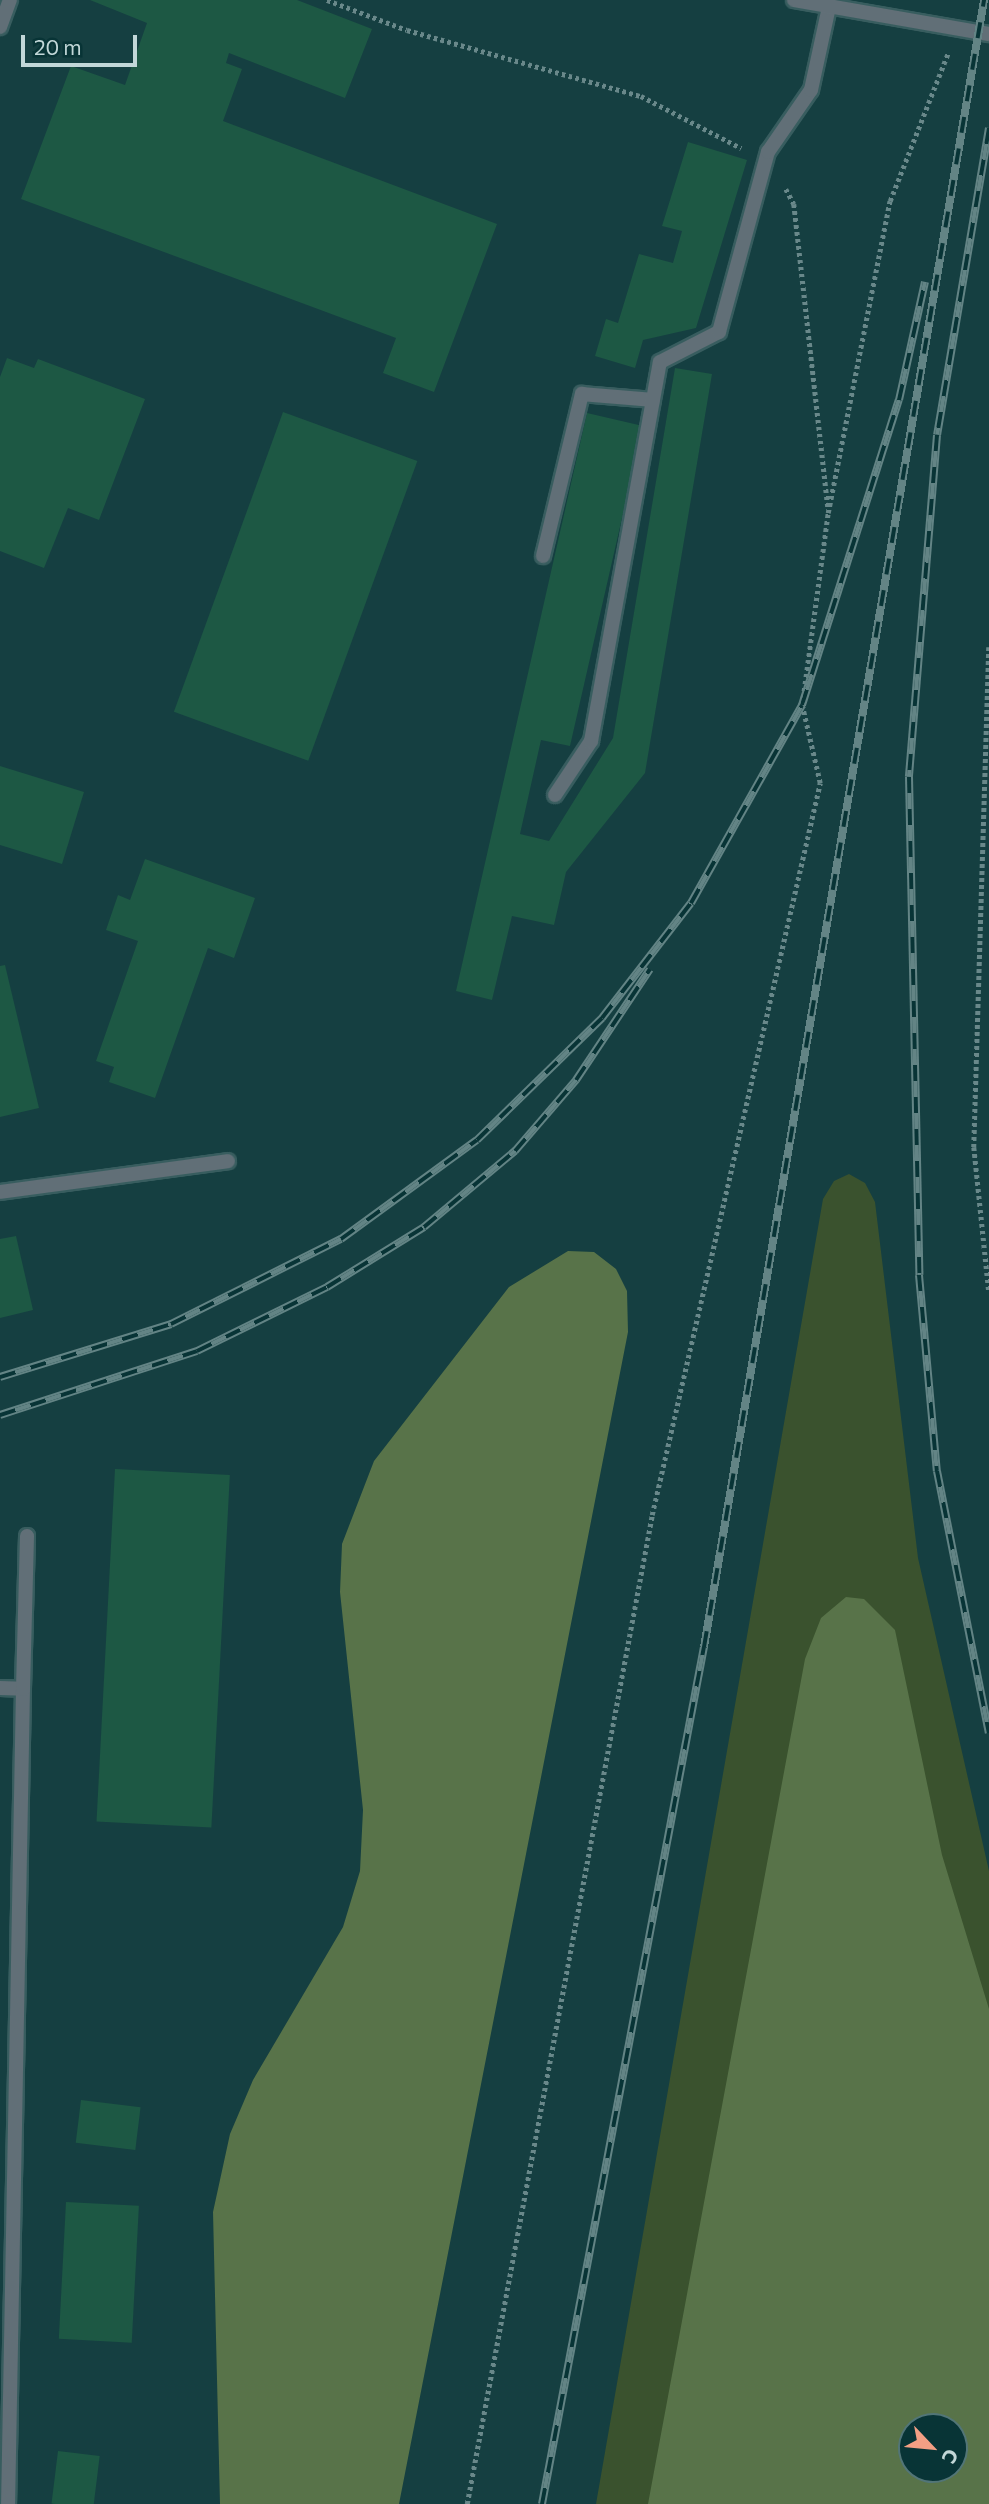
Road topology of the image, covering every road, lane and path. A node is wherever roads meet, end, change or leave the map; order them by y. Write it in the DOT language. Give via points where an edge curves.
graph roads {
  1 [pos="10,0"];
  2 [pos="327,0"];
  3 [pos="794,0"];
  4 [pos="829,7"];
  5 [pos="958,26"];
  6 [pos="0,27"];
  7 [pos="989,34"];
  8 [pos="768,152"];
  9 [pos="653,400"];
  10 [pos="828,513"];
  11 [pos="543,556"];
  12 [pos="989,647"];
  13 [pos="555,794"];
  14 [pos="228,1161"];
  15 [pos="0,1192"];
  16 [pos="989,1293"];
  17 [pos="27,1536"];
  18 [pos="0,1688"];
  19 [pos="23,1689"];
  20 [pos="6,2388"];
  21 [pos="8,2504"];
  22 [pos="467,2504"];
  1 -- 6 [label="street"];
  2 -- 8 [label="path" via="407,30 641,96 737,148"];
  3 -- 4 [label="street"];
  4 -- 5 [label="street"];
  4 -- 8 [label="street" via="811,90"];
  5 -- 7 [label="street"];
  5 -- 10 [label="path" via="890,201"];
  8 -- 9 [label="street" via="719,332 660,362"];
  8 -- 10 [label="path" via="794,204"];
  9 -- 11 [label="street" via="582,394"];
  9 -- 13 [label="street" via="591,741"];
  10 -- 22 [label="path" via="802,705 820,783 652,1515"];
  12 -- 16 [label="path" via="974,1147"];
  14 -- 15 [label="street"];
  17 -- 19 [label="street"];
  18 -- 19 [label="street"];
  19 -- 20 [label="street"];
  20 -- 21 [label="street"];
}
